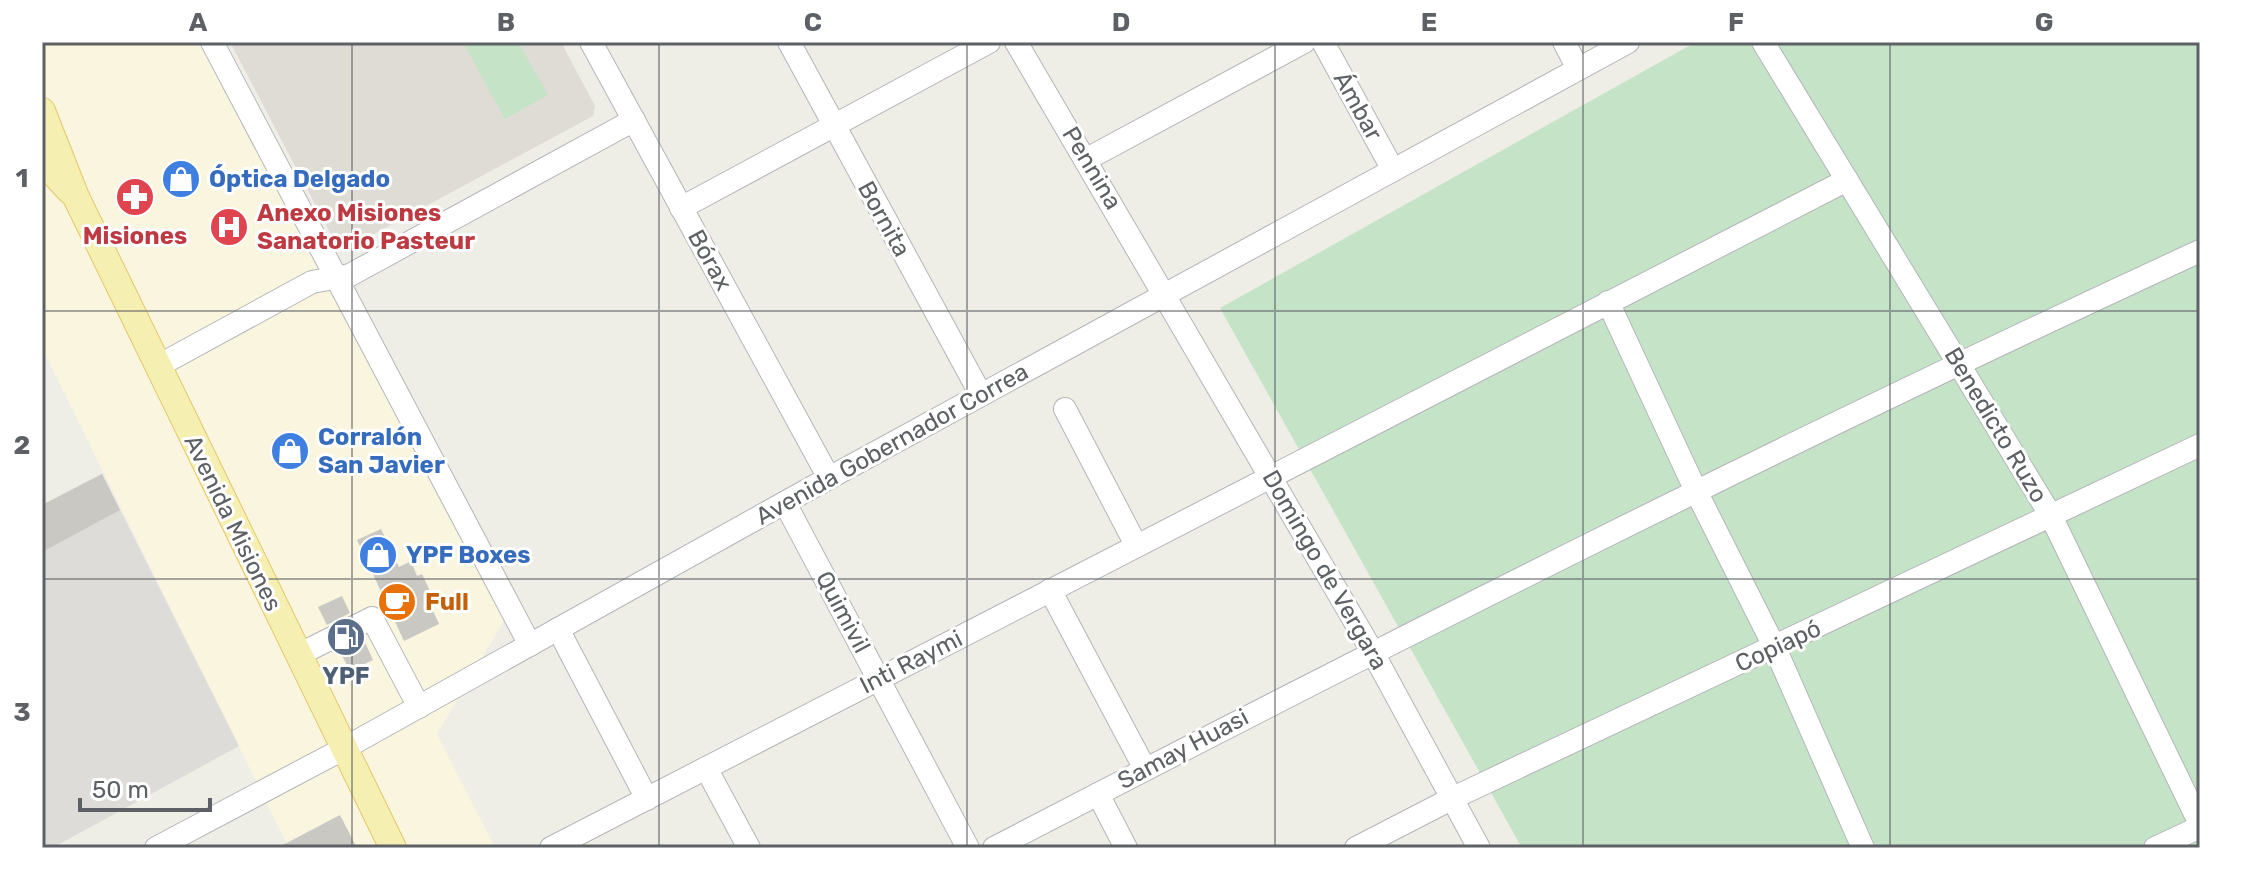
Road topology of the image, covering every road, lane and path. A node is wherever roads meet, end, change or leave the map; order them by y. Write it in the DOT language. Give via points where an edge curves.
graph roads {
  1 [pos="212,42"];
  2 [pos="591,42"];
  3 [pos="789,42"];
  4 [pos="989,42"];
  5 [pos="1016,42"];
  6 [pos="1304,42"];
  7 [pos="1323,42"];
  8 [pos="1564,42"];
  9 [pos="1628,42"];
  10 [pos="1763,42"];
  11 [pos="1578,69"];
  12 [pos="42,111"];
  13 [pos="634,120"];
  14 [pos="833,126"];
  15 [pos="1087,159"];
  16 [pos="42,161"];
  17 [pos="1393,170"];
  18 [pos="1847,180"];
  19 [pos="76,197"];
  20 [pos="681,208"];
  21 [pos="2200,251"];
  22 [pos="336,277"];
  23 [pos="1166,294"];
  24 [pos="1608,302"];
  25 [pos="1958,362"];
  26 [pos="158,366"];
  27 [pos="981,395"];
  28 [pos="1065,409"];
  29 [pos="2200,445"];
  30 [pos="1271,475"];
  31 [pos="829,478"];
  32 [pos="1696,491"];
  33 [pos="785,503"];
  34 [pos="2051,516"];
  35 [pos="1136,545"];
  36 [pos="1050,590"];
  37 [pos="558,629"];
  38 [pos="530,645"];
  39 [pos="1775,648"];
  40 [pos="1372,651"];
  41 [pos="298,655"];
  42 [pos="879,679"];
  43 [pos="419,707"];
  44 [pos="343,749"];
  45 [pos="706,768"];
  46 [pos="1145,769"];
  47 [pos="1098,794"];
  48 [pos="1453,798"];
  49 [pos="647,799"];
  50 [pos="2200,826"];
  51 [pos="592,839"];
  52 [pos="161,847"];
  53 [pos="393,848"];
  54 [pos="551,848"];
  55 [pos="749,848"];
  56 [pos="968,848"];
  57 [pos="994,848"];
  58 [pos="1126,848"];
  59 [pos="1356,848"];
  60 [pos="1479,848"];
  61 [pos="1863,848"];
  62 [pos="2155,848"];
  1 -- 22 [label="street"];
  2 -- 13 [label="street, Bórax"];
  3 -- 14 [label="street, Bornita"];
  4 -- 14 [label="street"];
  5 -- 15 [label="street, Pennina"];
  6 -- 15 [label="street"];
  7 -- 17 [label="street, Ámbar"];
  8 -- 11 [label="street"];
  9 -- 11 [label="street, Avenida Gobernador Correa"];
  10 -- 18 [label="street, Benedicto Ruzo"];
  11 -- 17 [label="street, Avenida Gobernador Correa"];
  12 -- 19 [label="main road, Avenida Misiones"];
  13 -- 20 [label="street, Bórax"];
  13 -- 22 [label="street" via="350,275"];
  14 -- 20 [label="street"];
  14 -- 27 [label="street, Bornita"];
  15 -- 23 [label="street, Pennina"];
  16 -- 19 [label="main road, Avenida Misiones"];
  17 -- 23 [label="street, Avenida Gobernador Correa"];
  18 -- 24 [label="street, Inti Raymi"];
  18 -- 25 [label="street, Benedicto Ruzo"];
  19 -- 26 [label="main road, Avenida Misiones"];
  20 -- 31 [label="street, Bórax"];
  21 -- 25 [label="street, Samay Huasi"];
  22 -- 26 [label="street" via="312,282"];
  22 -- 38 [label="street"];
  23 -- 27 [label="street, Avenida Gobernador Correa"];
  23 -- 30 [label="street, Domingo de Vergara"];
  24 -- 30 [label="street, Inti Raymi"];
  24 -- 32 [label="street"];
  25 -- 32 [label="street, Samay Huasi"];
  25 -- 34 [label="street, Benedicto Ruzo"];
  26 -- 41 [label="main road, Avenida Misiones"];
  27 -- 31 [label="street, Avenida Gobernador Correa"];
  28 -- 35 [label="street"];
  29 -- 34 [label="street, Copiapó"];
  30 -- 35 [label="street, Inti Raymi"];
  30 -- 40 [label="street, Domingo de Vergara"];
  31 -- 33 [label="street, Avenida Gobernador Correa"];
  32 -- 39 [label="street"];
  32 -- 40 [label="street, Samay Huasi"];
  33 -- 37 [label="street, Avenida Gobernador Correa"];
  33 -- 42 [label="street, Quimivil"];
  34 -- 39 [label="street, Copiapó"];
  34 -- 50 [label="street, Benedicto Ruzo"];
  35 -- 36 [label="street, Inti Raymi"];
  36 -- 42 [label="street, Inti Raymi"];
  36 -- 46 [label="street"];
  37 -- 38 [label="street, Avenida Gobernador Correa"];
  37 -- 49 [label="street"];
  38 -- 43 [label="street, Avenida Gobernador Correa"];
  39 -- 48 [label="street, Copiapó"];
  39 -- 61 [label="street"];
  40 -- 46 [label="street, Samay Huasi"];
  40 -- 48 [label="street, Domingo de Vergara"];
  41 -- 43 [label="street" via="372,618"];
  41 -- 44 [label="main road, Avenida Misiones"];
  42 -- 45 [label="street, Inti Raymi"];
  42 -- 56 [label="street, Quimivil"];
  43 -- 44 [label="street, Avenida Gobernador Correa"];
  44 -- 52 [label="street, Avenida Gobernador Correa"];
  44 -- 53 [label="main road, Avenida Misiones"];
  45 -- 49 [label="street, Inti Raymi"];
  45 -- 55 [label="street"];
  46 -- 47 [label="street, Samay Huasi"];
  47 -- 57 [label="street, Samay Huasi"];
  47 -- 58 [label="street"];
  48 -- 59 [label="street, Copiapó"];
  48 -- 60 [label="street, Domingo de Vergara"];
  49 -- 51 [label="street, Inti Raymi"];
  50 -- 62 [label="street"];
  51 -- 54 [label="street, Inti Raymi"];
}
